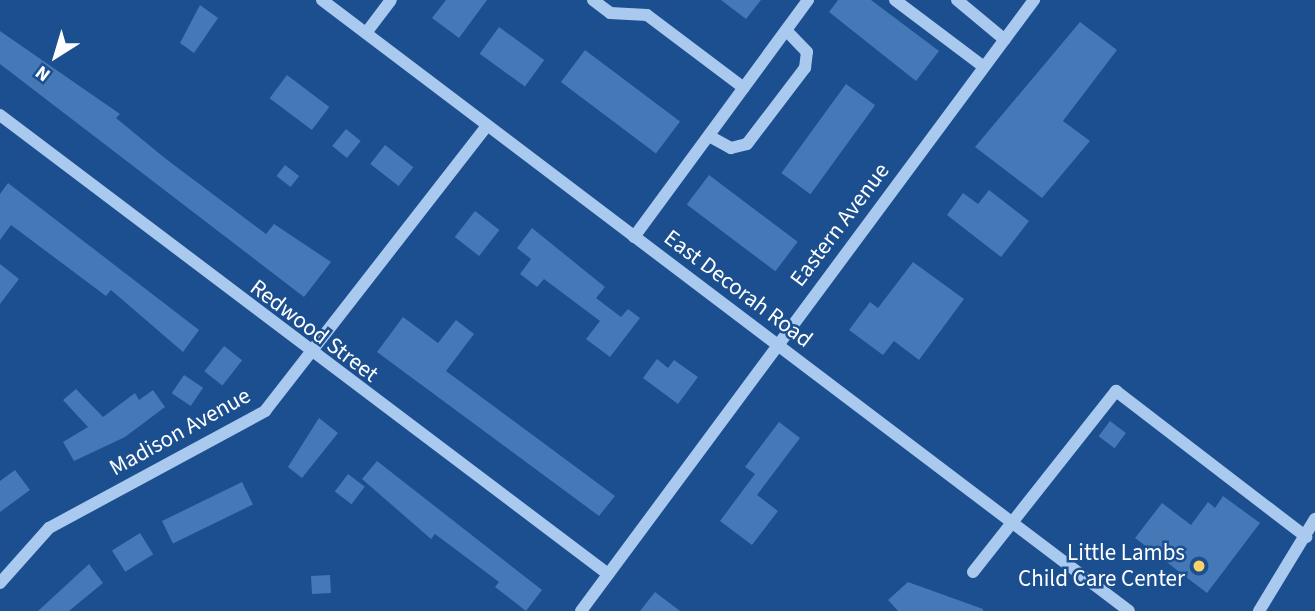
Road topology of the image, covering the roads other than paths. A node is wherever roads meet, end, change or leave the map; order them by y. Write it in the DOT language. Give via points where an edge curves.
graph roads {
  1 [pos="322,0"];
  2 [pos="391,0"];
  3 [pos="593,0"];
  4 [pos="808,0"];
  5 [pos="895,0"];
  6 [pos="957,0"];
  7 [pos="1034,0"];
  8 [pos="786,30"];
  9 [pos="366,33"];
  10 [pos="1005,40"];
  11 [pos="984,67"];
  12 [pos="744,88"];
  13 [pos="0,115"];
  14 [pos="486,127"];
  15 [pos="709,136"];
  16 [pos="634,237"];
  17 [pos="778,344"];
  18 [pos="312,357"];
  19 [pos="1315,519"];
  20 [pos="1012,523"];
  21 [pos="1306,537"];
  22 [pos="973,572"];
  23 [pos="608,574"];
  24 [pos="0,583"];
  25 [pos="581,611"];
  26 [pos="1129,611"];
  27 [pos="1259,611"];
  1 -- 9 [label="street, East Decorah Road"];
  2 -- 9 [label="street"];
  3 -- 12 [label="street" via="610,13 647,15"];
  4 -- 8 [label="street"];
  5 -- 11 [label="street"];
  6 -- 10 [label="street"];
  7 -- 10 [label="street, Eastern Avenue"];
  8 -- 12 [label="street"];
  8 -- 15 [label="street" via="807,52 805,68 747,144 731,148"];
  9 -- 14 [label="street, East Decorah Road"];
  10 -- 11 [label="street, Eastern Avenue"];
  11 -- 17 [label="street, Eastern Avenue"];
  12 -- 15 [label="street"];
  13 -- 18 [label="street, Redwood Street"];
  14 -- 16 [label="street, East Decorah Road"];
  14 -- 18 [label="street, Madison Avenue"];
  15 -- 16 [label="street"];
  16 -- 17 [label="street, East Decorah Road"];
  17 -- 20 [label="street, East Decorah Road"];
  17 -- 23 [label="street, Eastern Avenue"];
  18 -- 23 [label="street, Redwood Street"];
  18 -- 24 [label="street, Madison Avenue" via="265,411 50,528"];
  19 -- 21 [label="street"];
  20 -- 21 [label="street" via="1116,391"];
  20 -- 22 [label="street"];
  20 -- 26 [label="street, East Decorah Road"];
  21 -- 27 [label="street"];
  23 -- 25 [label="street, Eastern Avenue"];
}
